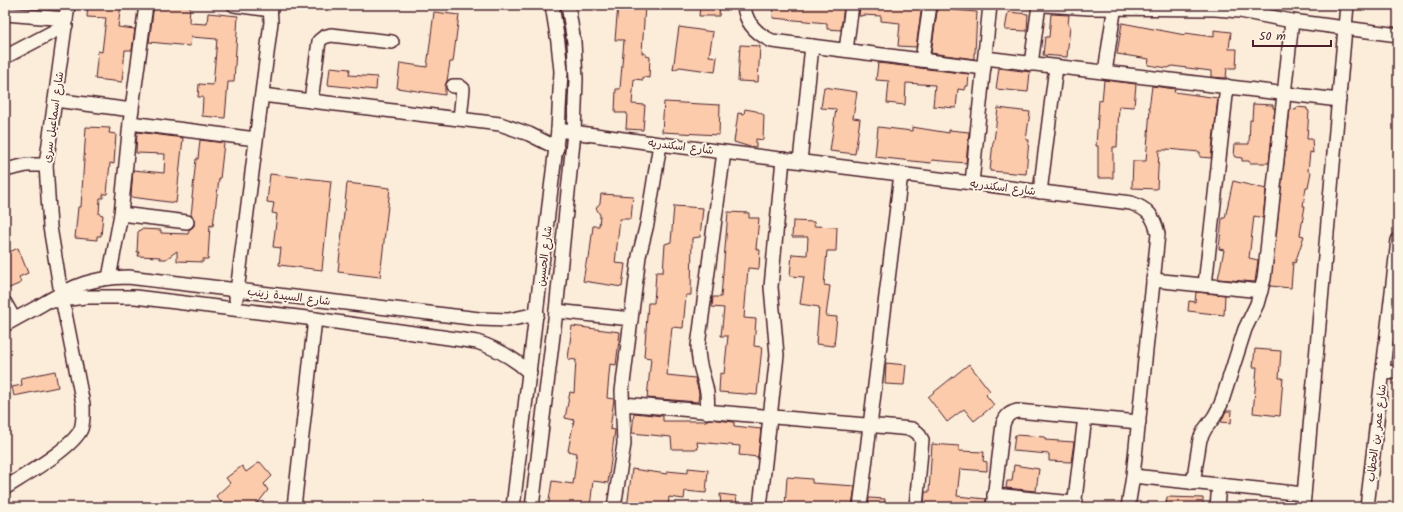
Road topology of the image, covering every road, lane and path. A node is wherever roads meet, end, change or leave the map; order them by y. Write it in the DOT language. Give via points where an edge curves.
graph roads {
  1 [pos="68,5"];
  2 [pos="146,5"];
  3 [pos="234,5"];
  4 [pos="552,5"];
  5 [pos="568,5"];
  6 [pos="744,5"];
  7 [pos="852,5"];
  8 [pos="930,5"];
  9 [pos="990,5"];
  10 [pos="1038,5"];
  11 [pos="1044,5"];
  12 [pos="1347,5"];
  13 [pos="270,7"];
  14 [pos="1115,7"];
  15 [pos="5,14"];
  16 [pos="1292,21"];
  17 [pos="66,22"];
  18 [pos="1345,28"];
  19 [pos="1398,35"];
  20 [pos="392,42"];
  21 [pos="812,46"];
  22 [pos="846,50"];
  23 [pos="5,57"];
  24 [pos="922,60"];
  25 [pos="984,63"];
  26 [pos="1031,64"];
  27 [pos="1056,67"];
  28 [pos="1105,72"];
  29 [pos="453,86"];
  30 [pos="1227,86"];
  31 [pos="1284,93"];
  32 [pos="262,95"];
  33 [pos="55,100"];
  34 [pos="1339,100"];
  35 [pos="311,101"];
  36 [pos="131,117"];
  37 [pos="460,119"];
  38 [pos="558,130"];
  39 [pos="574,132"];
  40 [pos="256,139"];
  41 [pos="660,144"];
  42 [pos="557,148"];
  43 [pos="724,152"];
  44 [pos="783,159"];
  45 [pos="800,161"];
  46 [pos="46,165"];
  47 [pos="5,170"];
  48 [pos="901,174"];
  49 [pos="972,183"];
  50 [pos="1040,192"];
  51 [pos="121,214"];
  52 [pos="187,222"];
  53 [pos="1398,240"];
  54 [pos="109,278"];
  55 [pos="1153,280"];
  56 [pos="1205,286"];
  57 [pos="237,290"];
  58 [pos="1261,291"];
  59 [pos="61,297"];
  60 [pos="5,303"];
  61 [pos="235,309"];
  62 [pos="556,311"];
  63 [pos="537,314"];
  64 [pos="315,318"];
  65 [pos="631,319"];
  66 [pos="10,322"];
  67 [pos="1393,344"];
  68 [pos="1398,372"];
  69 [pos="530,373"];
  70 [pos="1383,373"];
  71 [pos="623,404"];
  72 [pos="707,412"];
  73 [pos="770,417"];
  74 [pos="1085,417"];
  75 [pos="1139,422"];
  76 [pos="870,425"];
  77 [pos="1133,476"];
  78 [pos="1193,483"];
  79 [pos="1219,485"];
  80 [pos="5,488"];
  81 [pos="1303,500"];
  82 [pos="994,501"];
  83 [pos="1074,505"];
  84 [pos="294,507"];
  85 [pos="513,507"];
  86 [pos="532,507"];
  87 [pos="614,507"];
  88 [pos="760,507"];
  89 [pos="860,507"];
  90 [pos="916,507"];
  91 [pos="1128,507"];
  92 [pos="1217,507"];
  93 [pos="1368,507"];
  1 -- 17 [label="street, شارع اسماعيل سرى"];
  2 -- 36 [label="street"];
  3 -- 13 [label="street"];
  4 -- 38 [label="street, شارع الحسين" via="561,71"];
  5 -- 39 [label="street, شارع الحسين" via="576,79"];
  6 -- 21 [label="street" via="747,18 762,36 772,41"];
  7 -- 22 [label="street"];
  8 -- 24 [label="street"];
  9 -- 25 [label="street"];
  10 -- 26 [label="street"];
  11 -- 14 [label="street"];
  12 -- 18 [label="street"];
  13 -- 32 [label="street" via="271,22"];
  14 -- 16 [label="street" via="1215,9"];
  14 -- 28 [label="street"];
  15 -- 17 [label="street"];
  16 -- 18 [label="street"];
  16 -- 31 [label="street"];
  17 -- 23 [label="street"];
  17 -- 33 [label="street, شارع اسماعيل سرى"];
  18 -- 19 [label="street"];
  18 -- 34 [label="street"];
  20 -- 35 [label="street" via="331,35 322,39 319,42"];
  21 -- 22 [label="street"];
  21 -- 45 [label="street"];
  22 -- 24 [label="street"];
  24 -- 25 [label="street"];
  25 -- 26 [label="street"];
  25 -- 49 [label="street"];
  26 -- 27 [label="street"];
  27 -- 28 [label="street"];
  27 -- 50 [label="street"];
  28 -- 30 [label="street"];
  29 -- 37 [label="street" via="462,89"];
  30 -- 31 [label="street"];
  30 -- 56 [label="street"];
  31 -- 34 [label="street"];
  31 -- 58 [label="street" via="1266,268"];
  32 -- 35 [label="street"];
  32 -- 40 [label="street"];
  33 -- 36 [label="street"];
  33 -- 46 [label="street, شارع اسماعيل سرى"];
  34 -- 81 [label="street"];
  35 -- 37 [label="street"];
  36 -- 40 [label="street"];
  36 -- 51 [label="street"];
  37 -- 42 [label="street" via="500,124 529,134"];
  38 -- 39 [label="street, شارع اسكندريه"];
  38 -- 42 [label="street, شارع الحسين"];
  39 -- 41 [label="street, شارع اسكندريه"];
  39 -- 62 [label="street, شارع الحسين"];
  40 -- 57 [label="street"];
  41 -- 43 [label="street, شارع اسكندريه"];
  41 -- 65 [label="street" via="639,256"];
  42 -- 63 [label="street, شارع الحسين"];
  43 -- 44 [label="street, شارع اسكندريه"];
  43 -- 72 [label="street" via="698,346 708,398"];
  44 -- 45 [label="street, شارع اسكندريه"];
  44 -- 73 [label="street" via="771,287 777,355"];
  45 -- 48 [label="street, شارع اسكندريه"];
  46 -- 47 [label="street"];
  46 -- 59 [label="street, شارع اسماعيل سرى" via="50,227"];
  48 -- 49 [label="street, شارع اسكندريه"];
  48 -- 76 [label="street"];
  49 -- 50 [label="street, شارع اسكندريه"];
  50 -- 55 [label="street, شارع اسكندريه" via="1131,203 1150,214 1158,234"];
  51 -- 52 [label="street"];
  51 -- 54 [label="street"];
  53 -- 67 [label="street, شارع عمر بن الخطاب"];
  54 -- 57 [label="street, شارع السيدة زينب" via="128,277"];
  54 -- 59 [label="street, شارع السيدة زينب" via="76,286"];
  55 -- 56 [label="street"];
  55 -- 75 [label="street, شارع اسكندريه"];
  56 -- 58 [label="street"];
  57 -- 61 [label="street"];
  57 -- 63 [label="street, شارع السيدة زينب" via="487,320 508,320"];
  58 -- 78 [label="street" via="1245,329 1220,404 1200,439"];
  59 -- 61 [label="street, شارع السيدة زينب" via="134,297"];
  59 -- 66 [label="street, شارع السيدة زينب" via="46,302"];
  59 -- 80 [label="street, شارع اسماعيل سرى" via="84,417 74,440"];
  60 -- 66 [label="street"];
  61 -- 64 [label="street, شارع السيدة زينب"];
  62 -- 65 [label="street"];
  62 -- 86 [label="street, شارع الحسين"];
  63 -- 69 [label="street, شارع الحسين"];
  64 -- 69 [label="street, شارع السيدة زينب" via="477,342 506,354"];
  64 -- 84 [label="street"];
  65 -- 71 [label="street" via="622,390"];
  67 -- 70 [label="street, شارع عمر بن الخطاب"];
  68 -- 70 [label="street"];
  69 -- 85 [label="street, شارع الحسين"];
  70 -- 93 [label="street, شارع عمر بن الخطاب"];
  71 -- 72 [label="street"];
  71 -- 87 [label="street" via="624,444"];
  72 -- 73 [label="street"];
  73 -- 76 [label="street"];
  73 -- 88 [label="street"];
  74 -- 75 [label="street"];
  74 -- 82 [label="street" via="1017,411 1005,418"];
  74 -- 83 [label="street"];
  75 -- 77 [label="street, شارع اسكندريه"];
  76 -- 89 [label="street"];
  76 -- 90 [label="street" via="912,429 922,440"];
  77 -- 78 [label="street"];
  77 -- 91 [label="street, شارع اسكندريه"];
  78 -- 79 [label="street"];
  79 -- 81 [label="street"];
  79 -- 92 [label="street"];
  82 -- 83 [label="street"];
}
